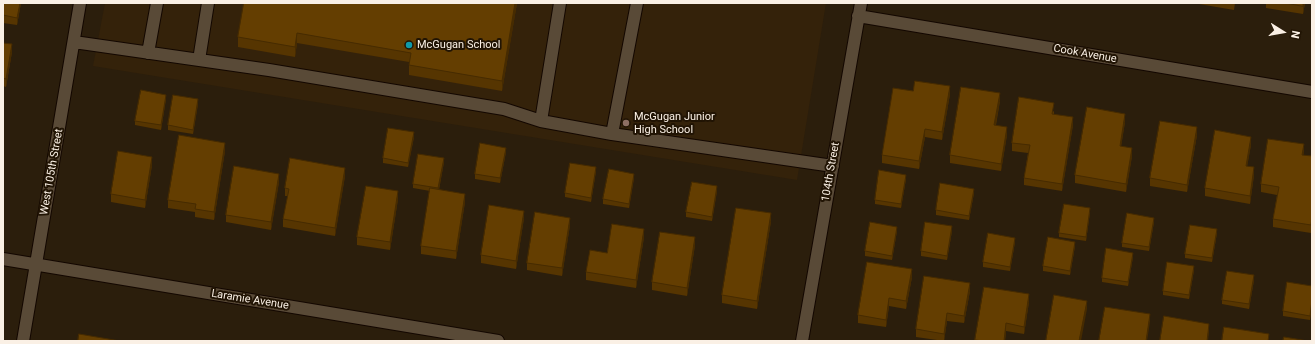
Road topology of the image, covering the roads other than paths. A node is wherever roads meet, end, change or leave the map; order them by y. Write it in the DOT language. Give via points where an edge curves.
graph roads {
  1 [pos="80,3"];
  2 [pos="157,3"];
  3 [pos="208,3"];
  4 [pos="560,3"];
  5 [pos="636,3"];
  6 [pos="861,3"];
  7 [pos="858,16"];
  8 [pos="74,42"];
  9 [pos="148,52"];
  10 [pos="199,60"];
  11 [pos="1312,92"];
  12 [pos="541,121"];
  13 [pos="612,134"];
  14 [pos="832,166"];
  15 [pos="3,259"];
  16 [pos="36,264"];
  17 [pos="23,341"];
  18 [pos="498,341"];
  19 [pos="802,341"];
  1 -- 8 [label="street, West 105th Street"];
  2 -- 9 [label="street"];
  3 -- 10 [label="street"];
  4 -- 12 [label="street"];
  5 -- 13 [label="street"];
  6 -- 7 [label="street, 104th Street"];
  7 -- 11 [label="street, Cook Avenue"];
  7 -- 14 [label="street, 104th Street"];
  8 -- 9 [label="street"];
  8 -- 16 [label="street, West 105th Street"];
  9 -- 10 [label="street"];
  10 -- 12 [label="street" via="504,109"];
  12 -- 13 [label="street"];
  13 -- 14 [label="street"];
  14 -- 19 [label="street, 104th Street"];
  15 -- 16 [label="street, Laramie Avenue"];
  16 -- 17 [label="street, West 105th Street"];
  16 -- 18 [label="street, Laramie Avenue"];
}
